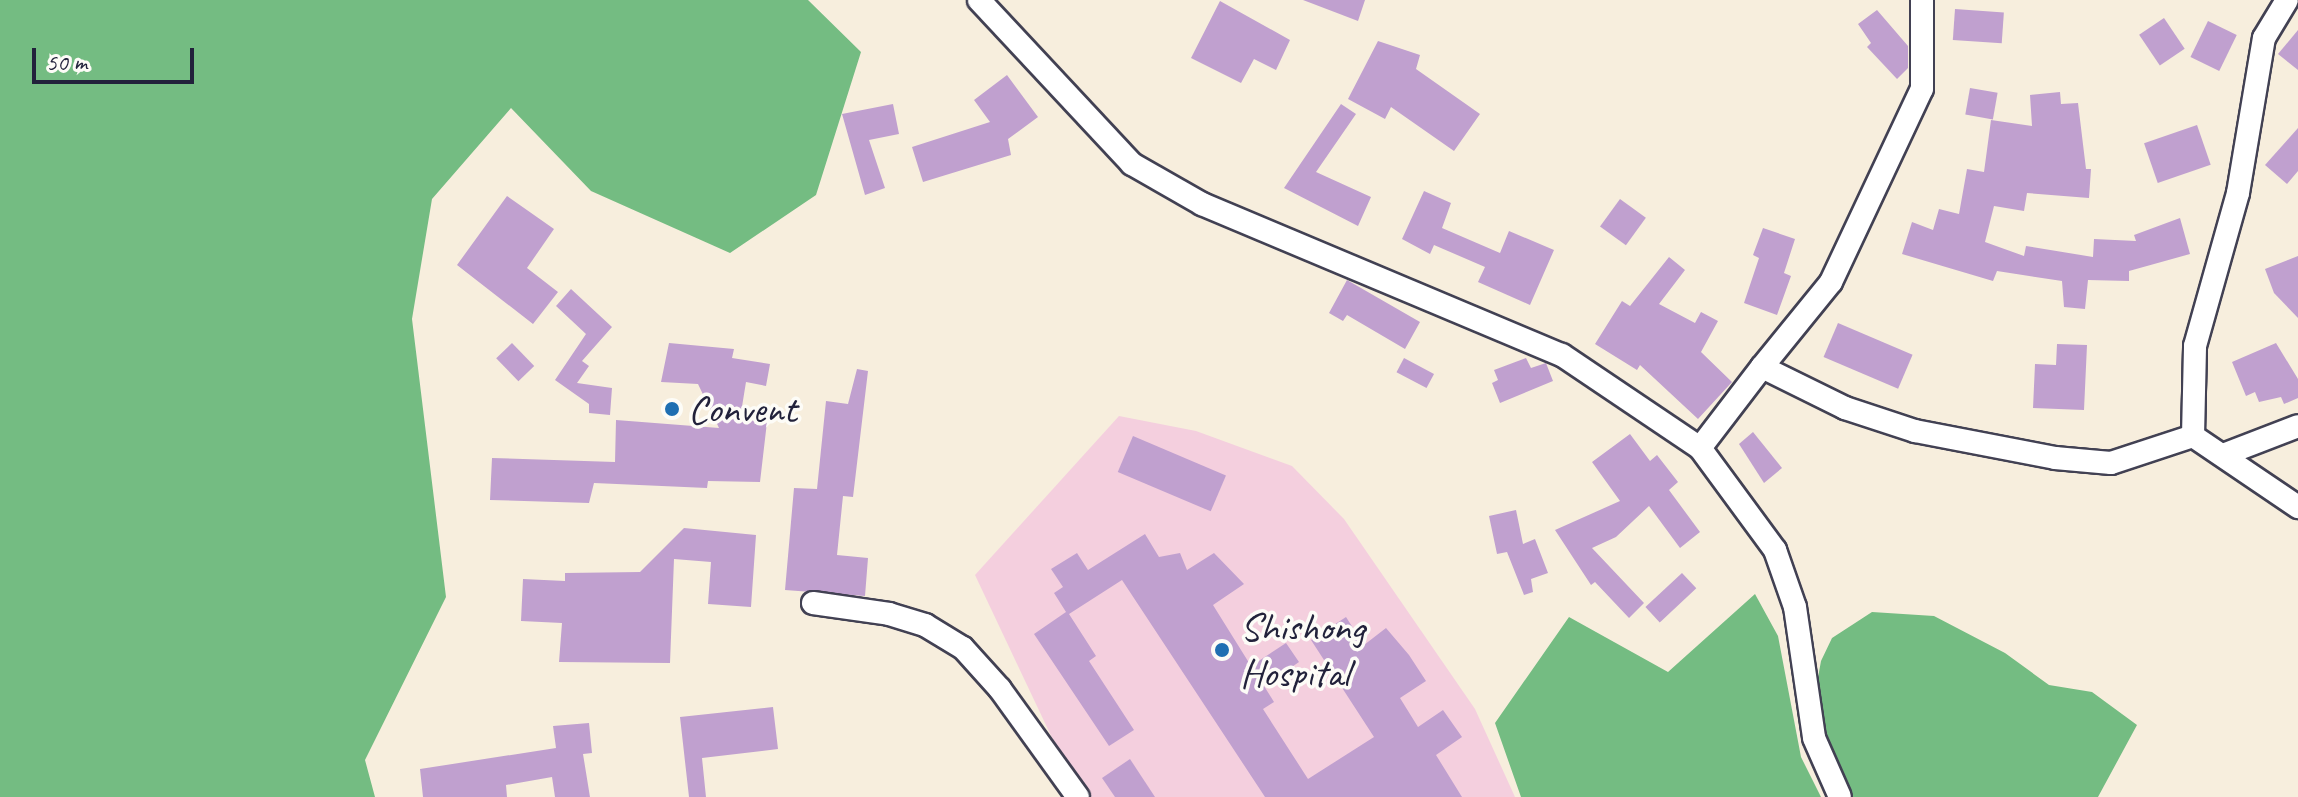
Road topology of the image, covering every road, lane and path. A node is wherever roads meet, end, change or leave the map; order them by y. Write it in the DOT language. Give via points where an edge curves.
graph roads {
  1 [pos="979,0"];
  2 [pos="1922,0"];
  3 [pos="2287,0"];
  4 [pos="1762,367"];
  5 [pos="2298,426"];
  6 [pos="2193,436"];
  7 [pos="1700,448"];
  8 [pos="2223,455"];
  9 [pos="2298,507"];
  10 [pos="813,603"];
  11 [pos="1078,797"];
  12 [pos="1840,797"];
  1 -- 7 [label="street" via="1132,164 1202,204 1562,355"];
  2 -- 4 [label="street" via="1922,89 1831,282"];
  3 -- 6 [label="street" via="2264,38 2238,193 2195,346"];
  4 -- 6 [label="street" via="1845,408 1915,431 2055,458 2111,463"];
  4 -- 7 [label="street"];
  5 -- 8 [label="street"];
  6 -- 8 [label="street"];
  7 -- 12 [label="street" via="1775,550 1795,607 1814,738"];
  8 -- 9 [label="street"];
  10 -- 11 [label="street" via="889,614 925,625 963,648 1010,701"];
}
